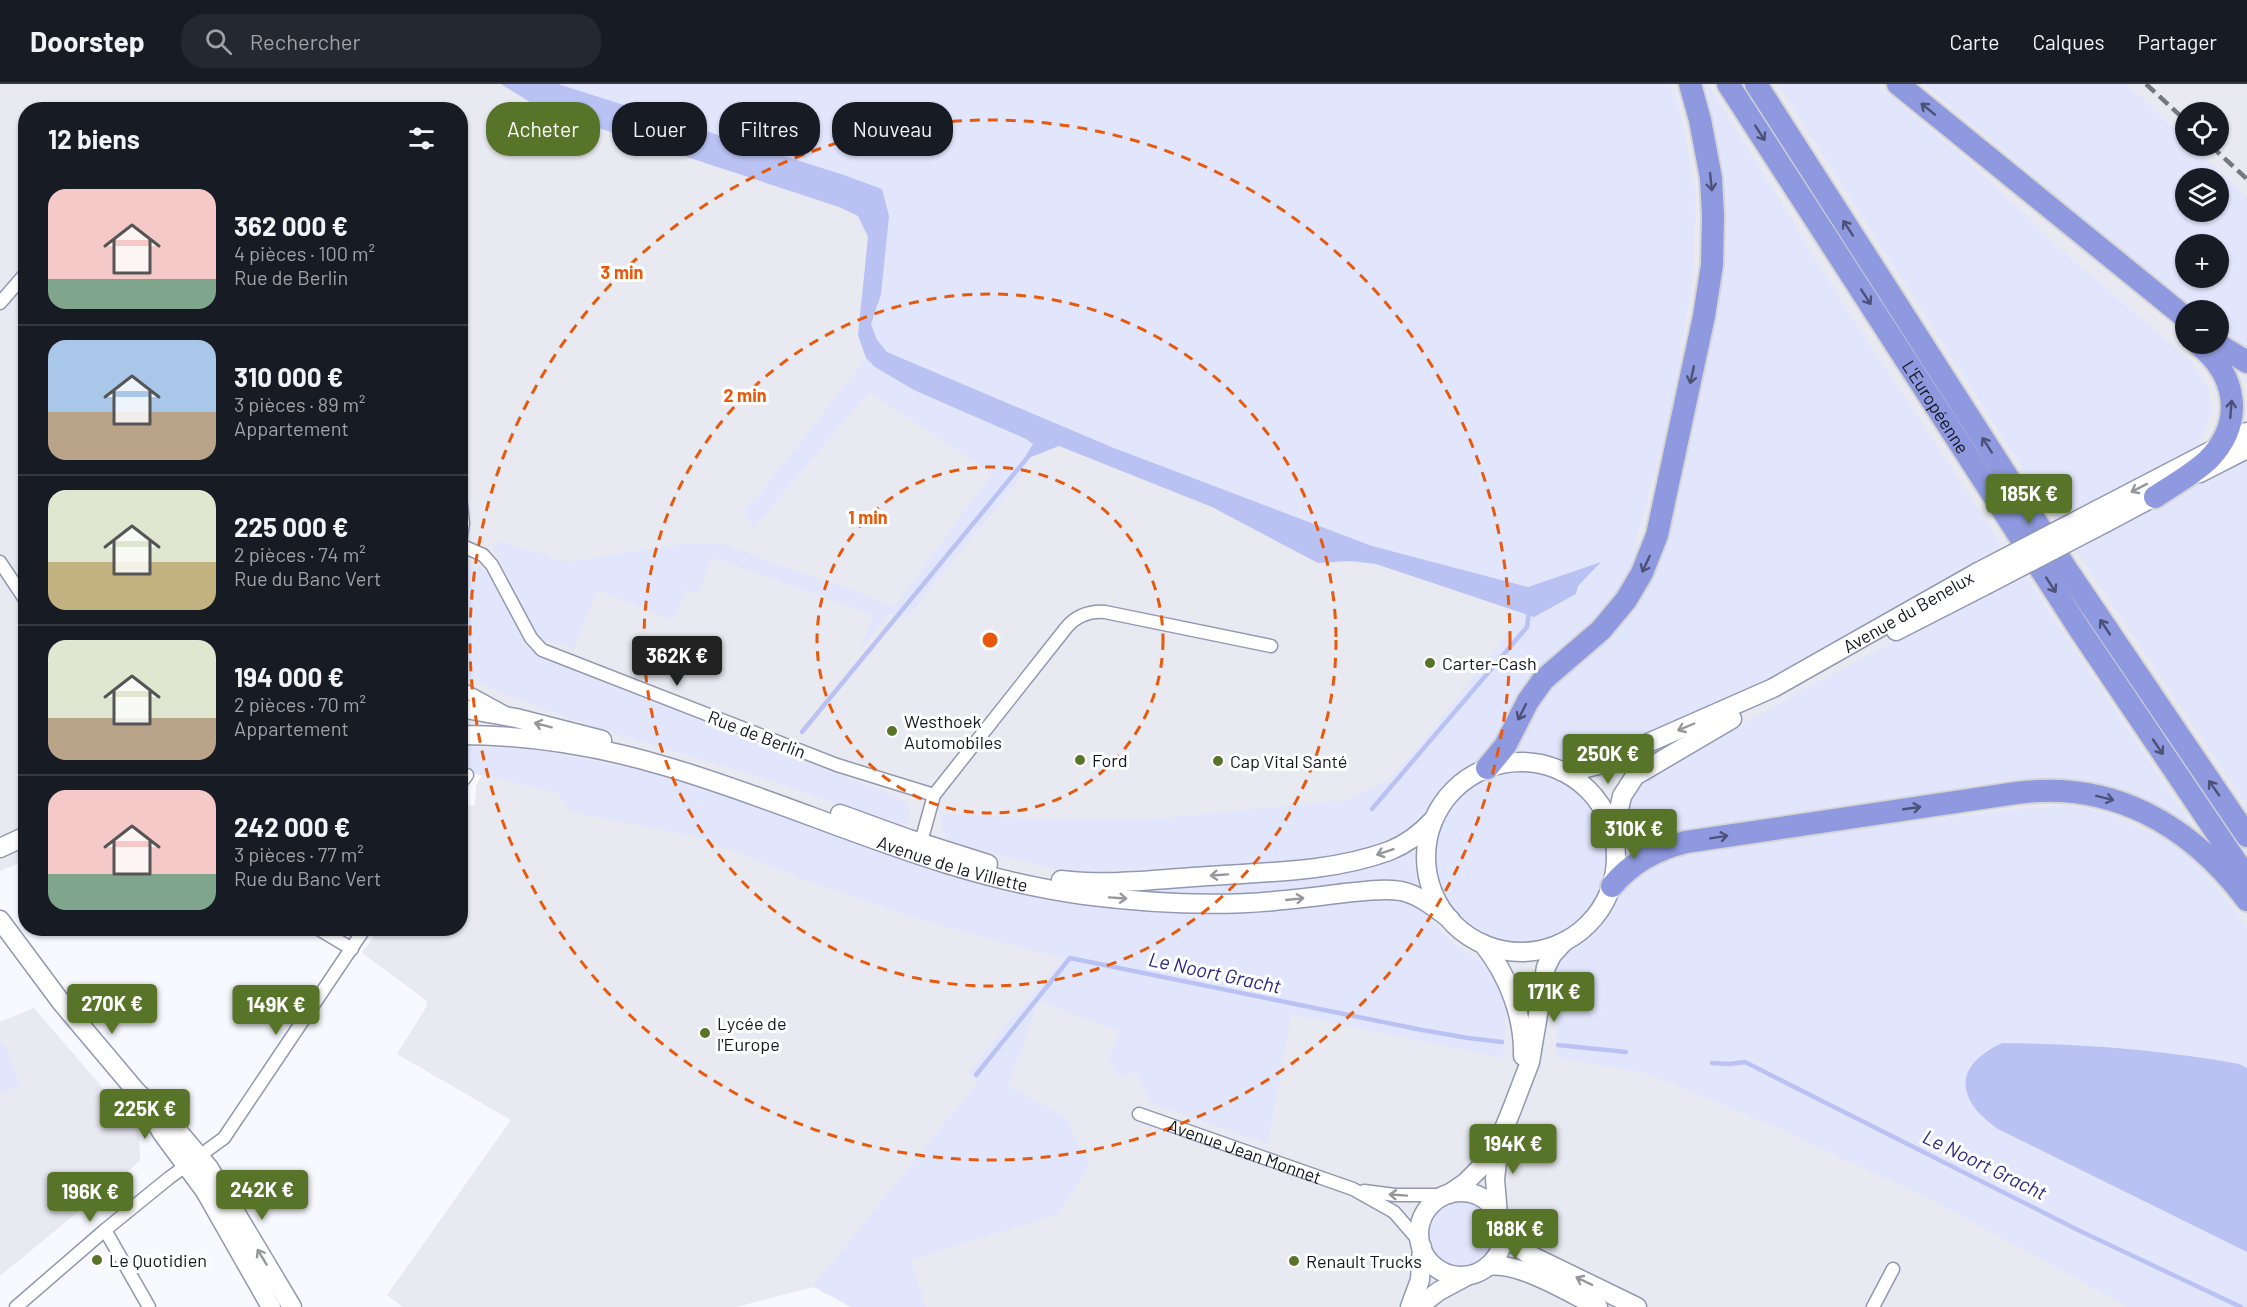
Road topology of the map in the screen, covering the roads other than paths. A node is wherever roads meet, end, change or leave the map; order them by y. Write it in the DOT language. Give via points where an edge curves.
graph roads {
  1 [pos="1690,84"];
  2 [pos="1728,84"];
  3 [pos="1756,84"];
  4 [pos="1898,84"];
  5 [pos="1950,127"];
  6 [pos="18,282"];
  7 [pos="0,303"];
  8 [pos="2175,309"];
  9 [pos="2175,324"];
  10 [pos="2229,351"];
  11 [pos="2209,354"];
  12 [pos="2247,362"];
  13 [pos="2247,432"];
  14 [pos="2217,448"];
  15 [pos="2247,449"];
  16 [pos="2155,497"];
  17 [pos="2101,517"];
  18 [pos="468,548"];
  19 [pos="0,562"];
  20 [pos="1981,579"];
  21 [pos="18,589"];
  22 [pos="1271,646"];
  23 [pos="468,692"];
  24 [pos="468,709"];
  25 [pos="516,718"];
  26 [pos="468,735"];
  27 [pos="1487,768"];
  28 [pos="1561,771"];
  29 [pos="934,795"];
  30 [pos="1433,820"];
  31 [pos="18,827"];
  32 [pos="0,834"];
  33 [pos="1613,834"];
  34 [pos="2247,836"];
  35 [pos="18,840"];
  36 [pos="0,848"];
  37 [pos="919,849"];
  38 [pos="2247,878"];
  39 [pos="1612,886"];
  40 [pos="2247,900"];
  41 [pos="1450,919"];
  42 [pos="0,920"];
  43 [pos="0,932"];
  44 [pos="330,936"];
  45 [pos="360,936"];
  46 [pos="1565,941"];
  47 [pos="0,944"];
  48 [pos="1483,944"];
  49 [pos="352,949"];
  50 [pos="33,965"];
  51 [pos="61,1002"];
  52 [pos="1520,1088"];
  53 [pos="1139,1114"];
  54 [pos="1501,1136"];
  55 [pos="193,1161"];
  56 [pos="1353,1189"];
  57 [pos="1446,1195"];
  58 [pos="1501,1222"];
  59 [pos="105,1230"];
  60 [pos="1421,1245"];
  61 [pos="1488,1266"];
  62 [pos="1893,1269"];
  63 [pos="1468,1275"];
  64 [pos="15,1307"];
  65 [pos="148,1307"];
  66 [pos="271,1307"];
  67 [pos="292,1307"];
  68 [pos="1410,1307"];
  69 [pos="1418,1307"];
  70 [pos="1598,1307"];
  71 [pos="1637,1307"];
  72 [pos="1873,1307"];
  1 -- 27 [label="highway, one-way" via="1711,178 1712,265 1657,535 1626,600 1601,630 1543,680 1505,746"];
  2 -- 38 [label="highway, L'Européenne, one-way" via="2080,630"];
  34 -- 3 [label="highway, L'Européenne, one-way" via="2067,570"];
  5 -- 4 [label="highway, one-way"];
  5 -- 8 [label="highway"];
  5 -- 9 [label="highway" via="2069,237"];
  6 -- 7 [label="street"];
  10 -- 12 [label="highway"];
  14 -- 11 [label="highway, one-way" via="2232,413 2231,390 2217,361"];
  13 -- 14 [label="main road, Avenue du Benelux"];
  14 -- 16 [label="highway" via="2202,465"];
  14 -- 17 [label="main road, Avenue du Benelux, one-way"];
  15 -- 16 [label="main road, Avenue du Benelux"];
  16 -- 17 [label="main road, Avenue du Benelux"];
  17 -- 20 [label="main road, Avenue du Benelux, bridge"];
  18 -- 29 [label="street, Rue de Berlin" via="492,565 531,638 542,650 837,765"];
  19 -- 21 [label="street"];
  20 -- 28 [label="main road, Avenue du Benelux, one-way" via="1753,698 1598,765"];
  20 -- 33 [label="main road, Avenue du Benelux" via="1641,771 1625,789"];
  22 -- 29 [label="street" via="1105,612 1084,615 1066,628"];
  23 -- 25 [label="street"];
  24 -- 25 [label="main road, Avenue de la Villette"];
  37 -- 25 [label="main road, Avenue de la Villette, one-way" via="812,805"];
  26 -- 37 [label="main road, Avenue de la Villette" via="564,744 652,762"];
  27 -- 28 [label="main road" via="1527,762"];
  27 -- 30 [label="main road" via="1456,786"];
  28 -- 33 [label="main road" via="1593,794 1607,815"];
  29 -- 37 [label="street"];
  30 -- 37 [label="main road, Avenue de la Villette, one-way" via="1396,848 1342,863 1121,882 1050,878"];
  30 -- 41 [label="main road" via="1427,844 1427,869 1436,898"];
  31 -- 32 [label="main road"];
  33 -- 39 [label="main road" via="1616,860"];
  35 -- 36 [label="main road"];
  37 -- 41 [label="main road, Avenue de la Villette, one-way" via="977,874 1090,895 1160,902 1238,903 1399,891 1416,896"];
  39 -- 40 [label="highway, one-way" via="1640,861 1676,844 2028,791 2052,791 2112,800 2160,820 2205,852"];
  39 -- 46 [label="main road" via="1592,920"];
  41 -- 48 [label="main road"];
  42 -- 50 [label="main road"];
  43 -- 50 [label="main road"];
  44 -- 49 [label="street"];
  45 -- 49 [label="street"];
  46 -- 48 [label="main road" via="1522,952"];
  46 -- 52 [label="main road" via="1546,967 1530,1062"];
  47 -- 51 [label="main road"];
  48 -- 52 [label="main road" via="1503,975 1519,1018 1523,1043"];
  49 -- 55 [label="street" via="227,1134"];
  50 -- 51 [label="main road"];
  51 -- 55 [label="main road" via="136,1091 173,1125"];
  52 -- 54 [label="main road"];
  53 -- 56 [label="street, Avenue Jean Monnet"];
  54 -- 57 [label="main road" via="1477,1171"];
  54 -- 58 [label="main road" via="1495,1179"];
  55 -- 59 [label="street"];
  55 -- 66 [label="main road" via="208,1197"];
  67 -- 55 [label="main road, one-way" via="216,1178"];
  57 -- 56 [label="street, Avenue Jean Monnet, one-way" via="1395,1195"];
  56 -- 60 [label="street, Avenue Jean Monnet" via="1394,1212"];
  57 -- 58 [label="main road" via="1462,1192 1480,1196 1491,1204"];
  57 -- 60 [label="main road" via="1424,1214"];
  58 -- 61 [label="main road" via="1499,1251"];
  71 -- 58 [label="main road, one-way" via="1528,1254 1515,1244"];
  59 -- 64 [label="street"];
  59 -- 65 [label="street"];
  60 -- 63 [label="main road" via="1430,1261 1442,1271"];
  60 -- 68 [label="main road" via="1420,1280"];
  61 -- 63 [label="main road"];
  61 -- 70 [label="main road" via="1520,1270"];
  62 -- 72 [label="street"];
  63 -- 69 [label="main road"];
}
